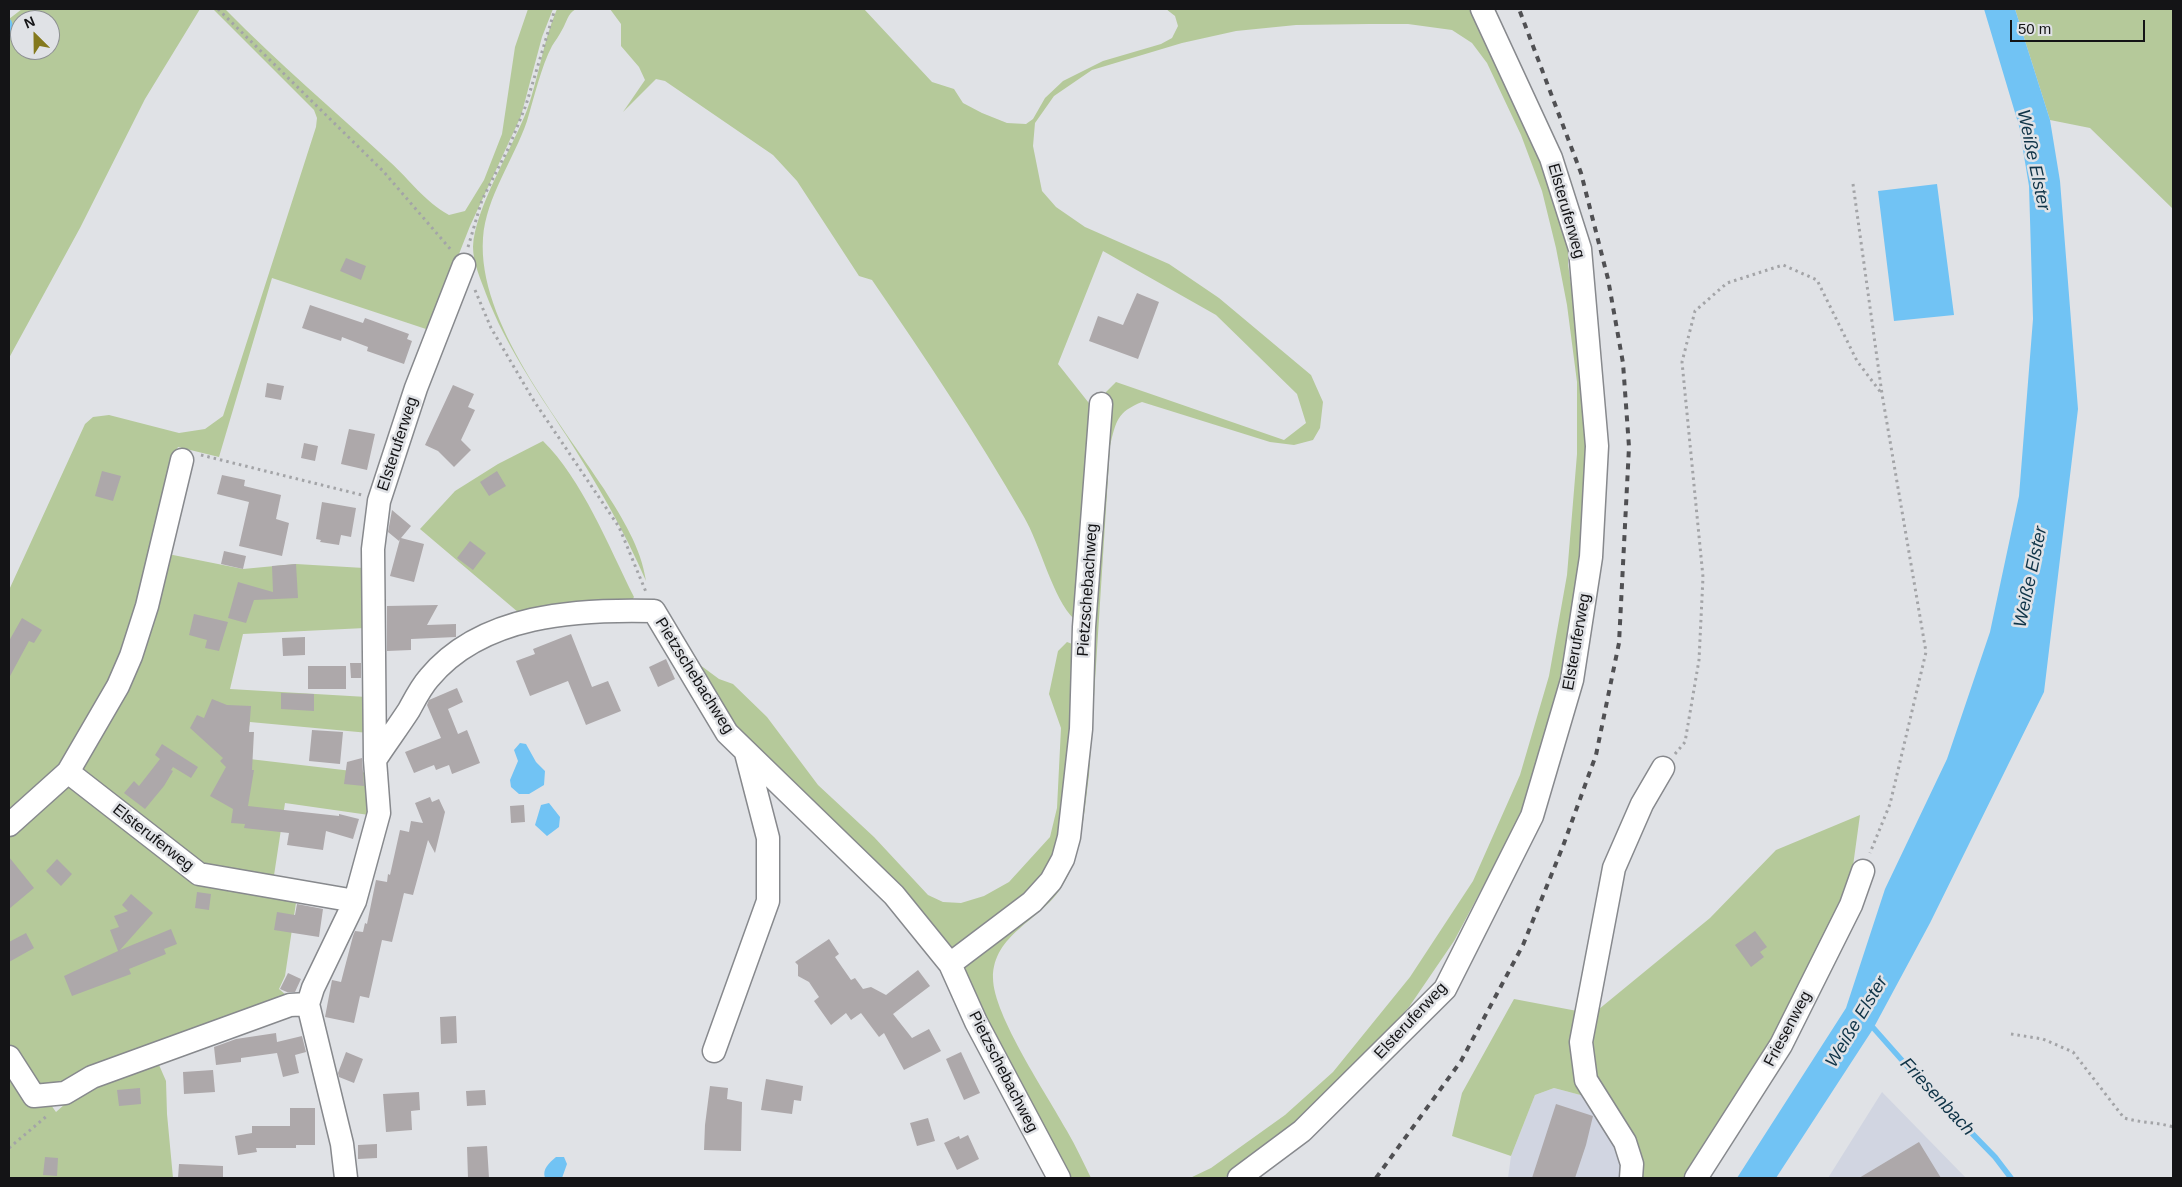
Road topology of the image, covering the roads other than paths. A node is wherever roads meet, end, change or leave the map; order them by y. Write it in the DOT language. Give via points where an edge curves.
graph roads {
  1 [pos="1482,9"];
  2 [pos="464,265"];
  3 [pos="1101,404"];
  4 [pos="182,460"];
  5 [pos="745,752"];
  6 [pos="375,760"];
  7 [pos="1663,768"];
  8 [pos="68,772"];
  9 [pos="9,825"];
  10 [pos="1863,871"];
  11 [pos="355,900"];
  12 [pos="950,964"];
  13 [pos="308,1004"];
  14 [pos="714,1051"];
  15 [pos="9,1057"];
  16 [pos="1632,1171"];
  17 [pos="346,1178"];
  18 [pos="1059,1178"];
  19 [pos="1239,1178"];
  20 [pos="1696,1178"];
  1 -- 19 [label="street, Elsteruferweg" via="1551,158 1580,249 1597,446 1591,557 1572,680 1532,816 1445,989 1302,1131"];
  2 -- 6 [label="street, Elsteruferweg" via="416,388 379,501 373,549"];
  3 -- 12 [label="street, Pietzschebachweg" via="1084,627 1081,729 1069,837 1063,859 1051,881 1032,902"];
  4 -- 8 [label="street" via="147,606 131,656 118,686"];
  5 -- 6 [label="street, Pietzschebachweg" via="727,733 654,611 595,611 506,627 484,635 455,652 428,678"];
  5 -- 12 [label="street, Pietzschebachweg" via="894,895"];
  5 -- 14 [label="street" via="768,838 768,901"];
  6 -- 11 [label="street, Elsteruferweg" via="378,813"];
  7 -- 16 [label="street" via="1642,804 1614,868 1581,1042 1586,1080 1625,1142"];
  8 -- 9 [label="street"];
  8 -- 11 [label="street, Elsteruferweg" via="199,874"];
  10 -- 20 [label="street, Friesenweg" via="1851,905 1781,1045"];
  11 -- 13 [label="street, Elsteruferweg"];
  12 -- 18 [label="street, Pietzschebachweg" via="976,1022"];
  13 -- 15 [label="street" via="290,1005 92,1077 65,1093 34,1096"];
  13 -- 17 [label="street" via="342,1144"];
}
